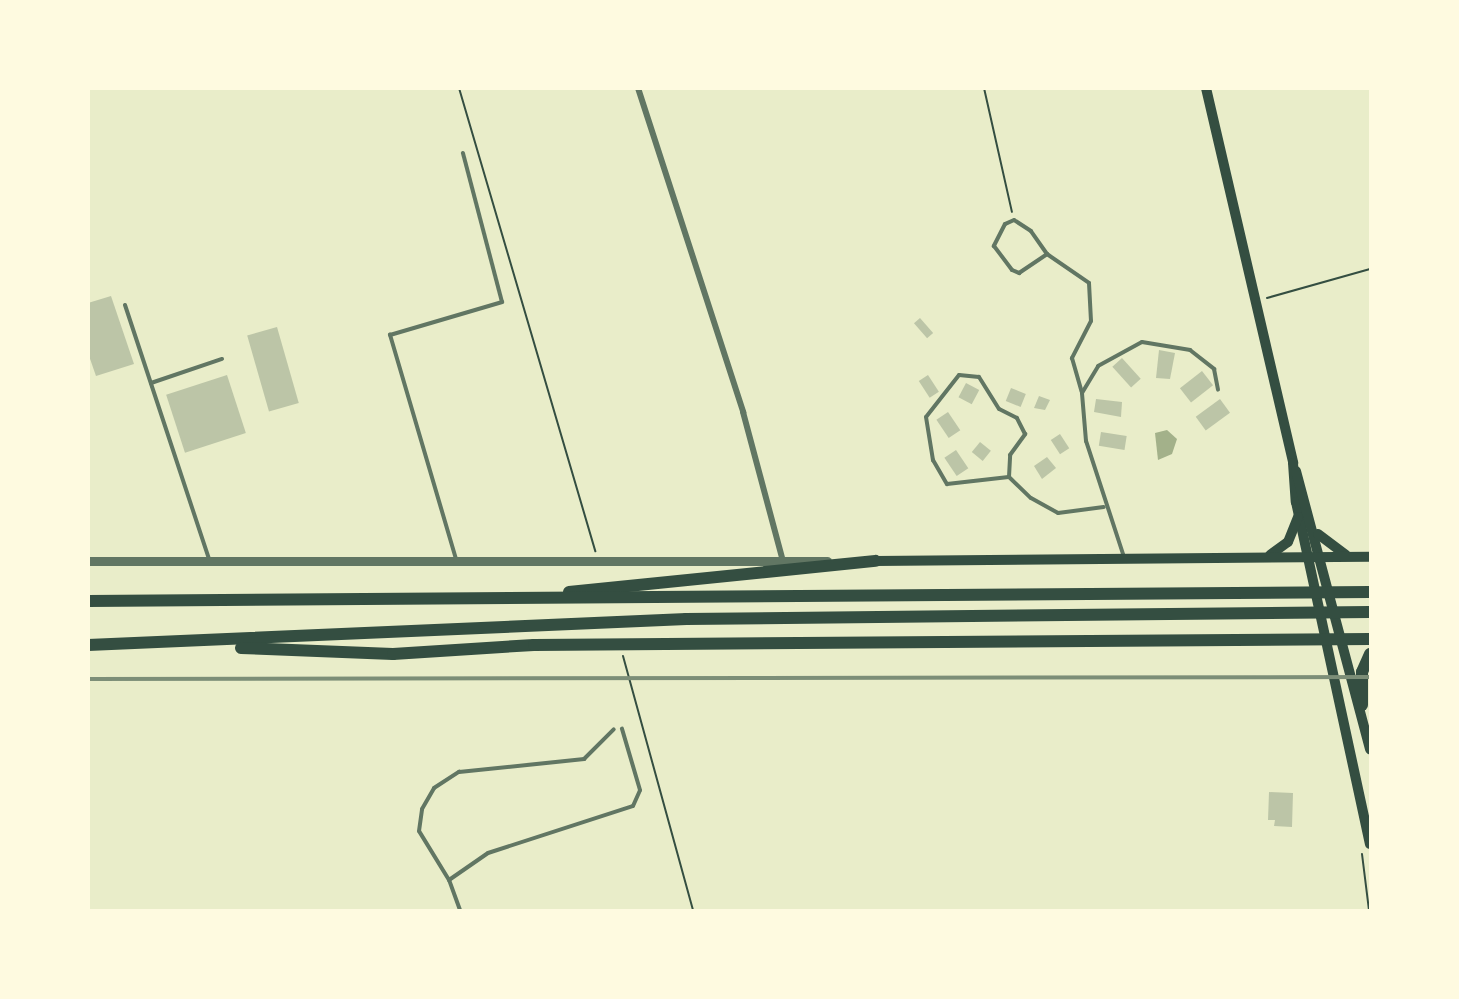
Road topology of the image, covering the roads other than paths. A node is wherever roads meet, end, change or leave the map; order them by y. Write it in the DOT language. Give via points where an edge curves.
graph roads {
  1 [pos="638,88"];
  2 [pos="1206,88"];
  3 [pos="463,153"];
  4 [pos="1047,254"];
  5 [pos="125,305"];
  6 [pos="222,359"];
  7 [pos="151,383"];
  8 [pos="1218,390"];
  9 [pos="1082,393"];
  10 [pos="1293,463"];
  11 [pos="1009,477"];
  12 [pos="1104,507"];
  13 [pos="1299,513"];
  14 [pos="1316,531"];
  15 [pos="1265,556"];
  16 [pos="1308,556"];
  17 [pos="1322,556"];
  18 [pos="1352,557"];
  19 [pos="1371,557"];
  20 [pos="1124,558"];
  21 [pos="456,559"];
  22 [pos="88,561"];
  23 [pos="783,561"];
  24 [pos="875,561"];
  25 [pos="210,562"];
  26 [pos="1364,592"];
  27 [pos="495,600"];
  28 [pos="88,601"];
  29 [pos="1367,612"];
  30 [pos="1371,639"];
  31 [pos="1327,640"];
  32 [pos="1344,640"];
  33 [pos="88,645"];
  34 [pos="140,645"];
  35 [pos="1371,654"];
  36 [pos="1335,680"];
  37 [pos="1365,712"];
  38 [pos="614,729"];
  39 [pos="622,729"];
  40 [pos="1371,749"];
  41 [pos="1371,844"];
  42 [pos="449,880"];
  43 [pos="460,910"];
  1 -- 23 [label="street" via="743,412"];
  2 -- 10 [label="main road"];
  3 -- 21 [label="lane" via="502,302 390,335"];
  4 -- 4 [label="lane" via="1019,273 1012,270 994,246 1005,224 1014,220 1031,231"];
  4 -- 9 [label="lane" via="1089,283 1091,321 1072,358"];
  5 -- 7 [label="lane"];
  6 -- 7 [label="lane"];
  7 -- 25 [label="lane"];
  8 -- 9 [label="lane" via="1214,369 1190,350 1142,342 1098,366"];
  9 -- 12 [label="lane" via="1086,441"];
  10 -- 13 [label="main road"];
  10 -- 14 [label="main road"];
  11 -- 11 [label="lane" via="947,484 933,460 926,417 959,375 979,377 999,409 1017,418 1025,434 1010,455"];
  11 -- 12 [label="lane" via="1030,498 1058,513"];
  12 -- 20 [label="lane"];
  13 -- 15 [label="main road" via="1288,543"];
  13 -- 16 [label="main road"];
  14 -- 17 [label="main road"];
  14 -- 18 [label="main road" via="1331,548"];
  15 -- 16 [label="main road"];
  15 -- 20 [label="main road"];
  16 -- 17 [label="main road"];
  16 -- 31 [label="main road"];
  17 -- 18 [label="main road"];
  17 -- 32 [label="main road"];
  18 -- 19 [label="main road"];
  20 -- 24 [label="main road"];
  21 -- 23 [label="street"];
  21 -- 25 [label="street"];
  22 -- 25 [label="street"];
  23 -- 24 [label="street"];
  24 -- 27 [label="highway"];
  26 -- 27 [label="highway"];
  27 -- 28 [label="highway"];
  29 -- 34 [label="highway" via="663,620"];
  30 -- 32 [label="highway"];
  31 -- 32 [label="highway"];
  31 -- 34 [label="highway" via="621,645 393,654"];
  31 -- 36 [label="main road"];
  32 -- 37 [label="main road"];
  33 -- 34 [label="highway"];
  35 -- 37 [label="highway" via="1362,672"];
  36 -- 37 [label="main road" via="1348,715"];
  36 -- 41 [label="main road"];
  37 -- 40 [label="main road"];
  38 -- 42 [label="lane" via="585,759 459,772 442,782 425,802 419,831"];
  39 -- 42 [label="lane" via="640,790 633,806 488,853"];
  42 -- 43 [label="lane"];
}
